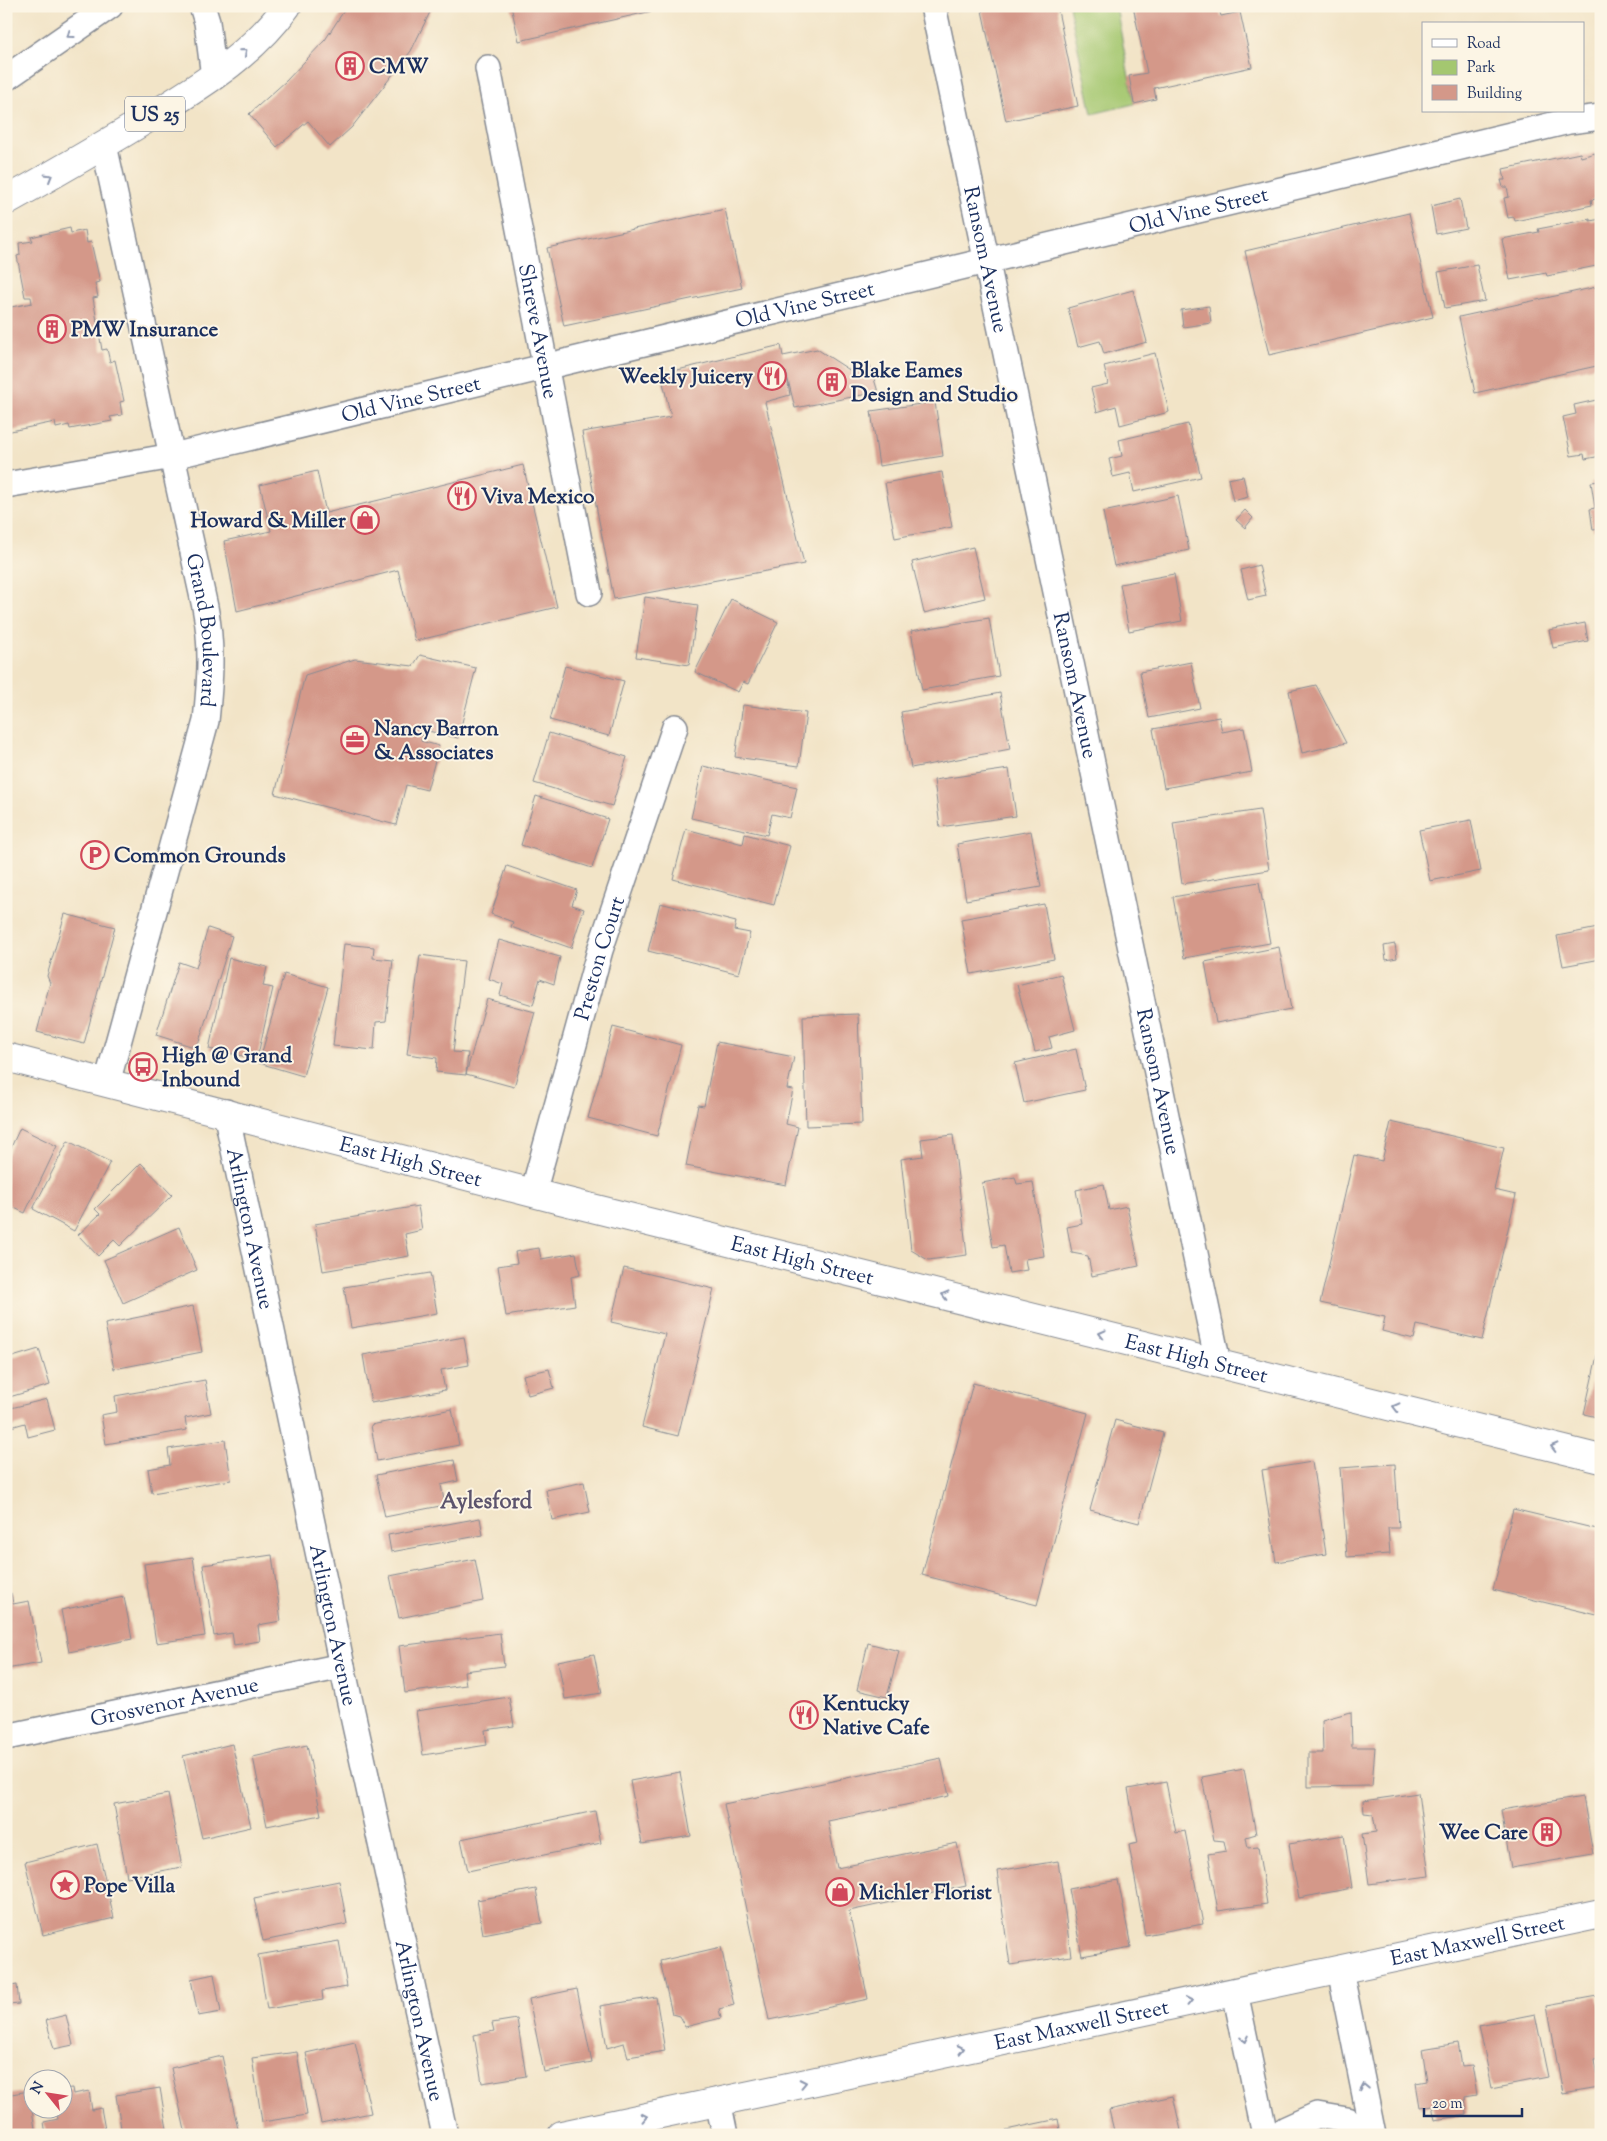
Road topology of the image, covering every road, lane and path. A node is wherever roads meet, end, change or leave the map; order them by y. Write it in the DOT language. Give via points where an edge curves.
graph roads {
  1 [pos="110,6"];
  2 [pos="202,6"];
  3 [pos="287,6"];
  4 [pos="933,6"];
  5 [pos="488,68"];
  6 [pos="214,77"];
  7 [pos="6,78"];
  8 [pos="1601,117"];
  9 [pos="104,145"];
  10 [pos="6,201"];
  11 [pos="986,259"];
  12 [pos="547,366"];
  13 [pos="173,456"];
  14 [pos="6,485"];
  15 [pos="590,593"];
  16 [pos="676,727"];
  17 [pos="6,1057"];
  18 [pos="108,1083"];
  19 [pos="226,1112"];
  20 [pos="533,1193"];
  21 [pos="1218,1363"];
  22 [pos="1601,1459"];
  23 [pos="342,1666"];
  24 [pos="6,1737"];
  25 [pos="1601,1914"];
  26 [pos="1340,1970"];
  27 [pos="1235,1992"];
  28 [pos="718,2101"];
  29 [pos="445,2135"];
  30 [pos="562,2135"];
  31 [pos="725,2135"];
  32 [pos="1265,2135"];
  33 [pos="1284,2135"];
  34 [pos="1365,2135"];
  35 [pos="1373,2135"];
  1 -- 7 [label="street, one-way"];
  2 -- 6 [label="street"];
  6 -- 3 [label="main road, US 25, one-way" via="250,48"];
  4 -- 11 [label="street, Ransom Avenue"];
  5 -- 12 [label="street, Shreve Avenue"];
  6 -- 9 [label="main road, US 25"];
  8 -- 11 [label="street, Old Vine Street" via="1569,121"];
  10 -- 9 [label="main road, US 25, one-way"];
  9 -- 13 [label="street, Grand Boulevard"];
  11 -- 12 [label="street, Old Vine Street"];
  11 -- 21 [label="street, Ransom Avenue"];
  12 -- 13 [label="street, Old Vine Street"];
  12 -- 15 [label="street, Shreve Avenue"];
  13 -- 14 [label="street, Old Vine Street"];
  13 -- 18 [label="street, Grand Boulevard" via="210,634 212,669 205,725"];
  16 -- 20 [label="street, Preston Court" via="600,950"];
  17 -- 18 [label="main road, East High Street"];
  18 -- 19 [label="main road, East High Street"];
  19 -- 20 [label="main road, East High Street"];
  19 -- 23 [label="street, Arlington Avenue"];
  21 -- 20 [label="main road, East High Street, one-way"];
  22 -- 21 [label="main road, East High Street, one-way"];
  23 -- 24 [label="street, Grosvenor Avenue"];
  23 -- 29 [label="street, Arlington Avenue"];
  25 -- 26 [label="main road, East Maxwell Street"];
  26 -- 27 [label="main road, East Maxwell Street"];
  35 -- 26 [label="street, one-way"];
  28 -- 27 [label="main road, East Maxwell Street, one-way"];
  27 -- 32 [label="street, one-way"];
  30 -- 28 [label="main road, East Maxwell Street, one-way"];
  28 -- 31 [label="street"];
  33 -- 34 [label="street" via="1286,2129 1317,2115 1347,2120"];
}
